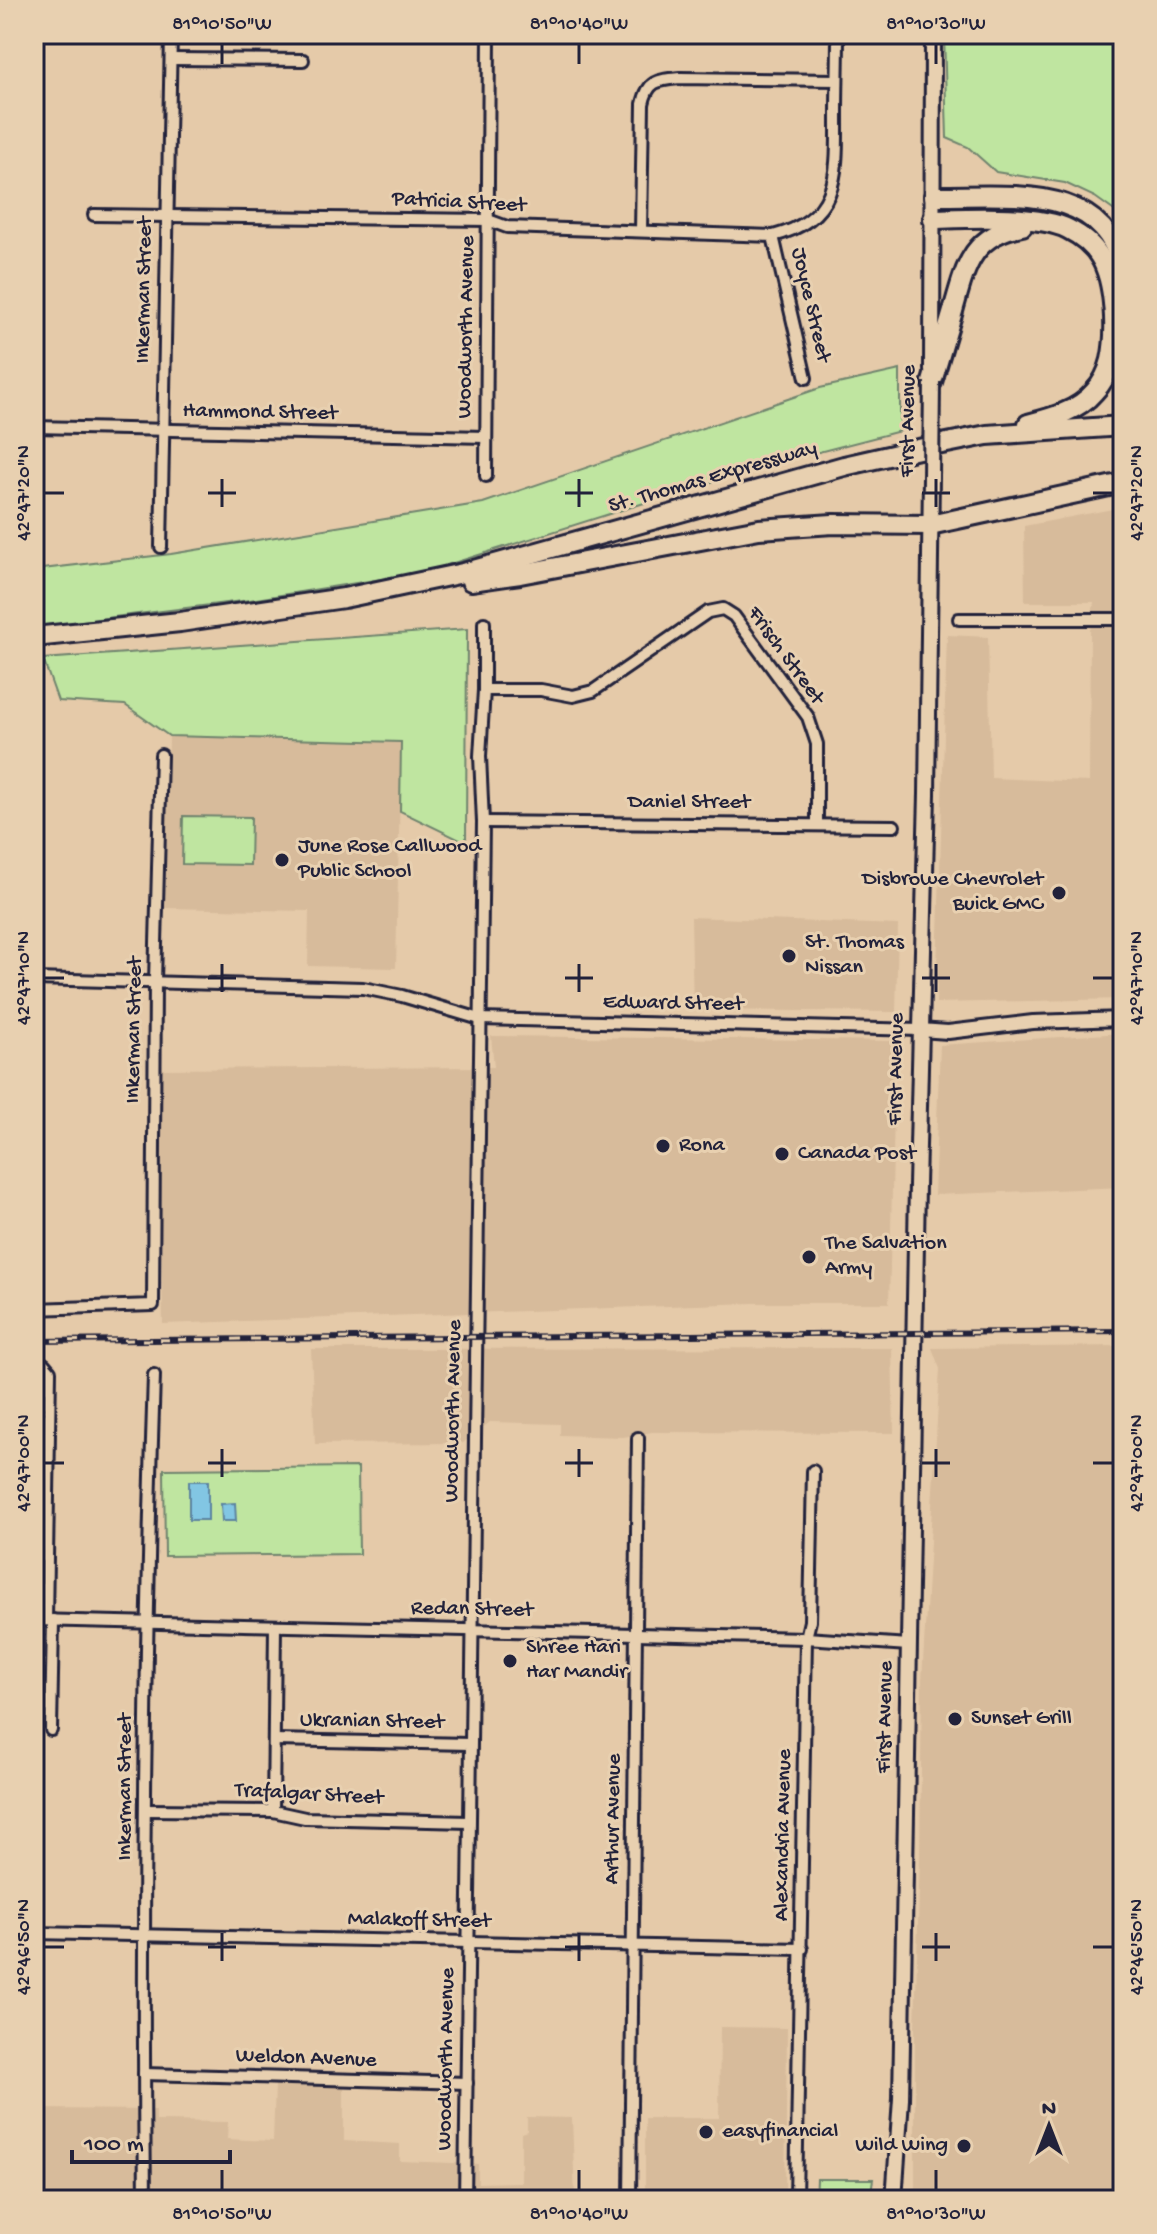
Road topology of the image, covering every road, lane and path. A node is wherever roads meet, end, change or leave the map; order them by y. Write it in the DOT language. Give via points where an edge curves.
graph roads {
  1 [pos="171,34"];
  2 [pos="489,34"];
  3 [pos="838,34"];
  4 [pos="933,34"];
  5 [pos="171,59"];
  6 [pos="303,60"];
  7 [pos="837,80"];
  8 [pos="934,196"];
  9 [pos="94,215"];
  10 [pos="166,216"];
  11 [pos="933,219"];
  12 [pos="488,220"];
  13 [pos="1057,225"];
  14 [pos="641,231"];
  15 [pos="773,236"];
  16 [pos="1123,277"];
  17 [pos="806,378"];
  18 [pos="932,382"];
  19 [pos="1123,426"];
  20 [pos="34,427"];
  21 [pos="163,431"];
  22 [pos="987,435"];
  23 [pos="486,437"];
  24 [pos="486,476"];
  25 [pos="1123,483"];
  26 [pos="930,525"];
  27 [pos="161,547"];
  28 [pos="344,598"];
  29 [pos="959,619"];
  30 [pos="1123,619"];
  31 [pos="484,623"];
  32 [pos="34,637"];
  33 [pos="484,690"];
  34 [pos="161,755"];
  35 [pos="483,822"];
  36 [pos="817,824"];
  37 [pos="894,826"];
  38 [pos="34,979"];
  39 [pos="155,981"];
  40 [pos="480,1019"];
  41 [pos="1123,1019"];
  42 [pos="920,1030"];
  43 [pos="34,1309"];
  44 [pos="34,1364"];
  45 [pos="154,1375"];
  46 [pos="638,1438"];
  47 [pos="813,1471"];
  48 [pos="44,1620"];
  49 [pos="146,1622"];
  50 [pos="275,1626"];
  51 [pos="472,1630"];
  52 [pos="636,1634"];
  53 [pos="806,1638"];
  54 [pos="909,1645"];
  55 [pos="51,1730"];
  56 [pos="274,1740"];
  57 [pos="470,1744"];
  58 [pos="146,1810"];
  59 [pos="273,1811"];
  60 [pos="469,1822"];
  61 [pos="34,1933"];
  62 [pos="144,1935"];
  63 [pos="469,1942"];
  64 [pos="632,1945"];
  65 [pos="802,1949"];
  66 [pos="144,2074"];
  67 [pos="467,2083"];
  68 [pos="896,2197"];
  69 [pos="145,2200"];
  70 [pos="465,2200"];
  71 [pos="630,2200"];
  72 [pos="796,2200"];
  1 -- 5 [label="street, Inkerman Street"];
  2 -- 12 [label="street, Woodworth Avenue"];
  3 -- 7 [label="street, Joyce Street"];
  4 -- 8 [label="main road, First Avenue"];
  5 -- 6 [label="street"];
  5 -- 10 [label="street, Inkerman Street"];
  7 -- 14 [label="street" via="680,78 652,84 643,104"];
  7 -- 15 [label="street, Joyce Street" via="833,185 813,218"];
  8 -- 11 [label="main road, First Avenue"];
  8 -- 16 [label="highway" via="1065,203 1104,231"];
  9 -- 10 [label="street, Patricia Street"];
  10 -- 12 [label="street, Patricia Street"];
  10 -- 21 [label="street, Inkerman Street"];
  11 -- 13 [label="highway"];
  11 -- 18 [label="main road, First Avenue"];
  12 -- 14 [label="street, Patricia Street" via="507,227"];
  12 -- 23 [label="street, Woodworth Avenue"];
  13 -- 18 [label="highway" via="1010,228 983,242 961,281"];
  13 -- 22 [label="highway" via="1084,239 1105,267 1112,305 1111,361 1104,378 1080,405"];
  14 -- 15 [label="street, Patricia Street"];
  15 -- 17 [label="street, Joyce Street"];
  18 -- 26 [label="main road, First Avenue, bridge"];
  19 -- 22 [label="highway, St. Thomas Expressway"];
  20 -- 21 [label="street, Hammond Street"];
  21 -- 23 [label="street, Hammond Street"];
  21 -- 27 [label="street, Inkerman Street"];
  22 -- 28 [label="highway, St. Thomas Expressway" via="844,466 463,573"];
  23 -- 24 [label="street, Woodworth Avenue"];
  25 -- 26 [label="highway"];
  26 -- 28 [label="highway" via="759,529 520,574"];
  26 -- 42 [label="main road, First Avenue"];
  28 -- 32 [label="highway, St. Thomas Expressway"];
  29 -- 30 [label="street"];
  31 -- 33 [label="street, Woodworth Avenue"];
  33 -- 35 [label="street, Woodworth Avenue"];
  33 -- 36 [label="street, Frisch Street" via="573,696 593,691 708,612 723,609 734,616 808,717 817,744"];
  34 -- 39 [label="street, Inkerman Street"];
  35 -- 36 [label="street, Daniel Street"];
  35 -- 40 [label="street, Woodworth Avenue"];
  36 -- 37 [label="street, Daniel Street"];
  38 -- 39 [label="street, Edward Street"];
  39 -- 40 [label="street, Edward Street" via="363,988"];
  39 -- 43 [label="street, Inkerman Street" via="153,1305"];
  40 -- 42 [label="street, Edward Street"];
  40 -- 51 [label="street, Woodworth Avenue"];
  41 -- 42 [label="street, Edward Street"];
  42 -- 54 [label="main road, First Avenue"];
  44 -- 48 [label="street" via="44,1364 50,1371"];
  45 -- 49 [label="street, Inkerman Street"];
  46 -- 52 [label="street, Arthur Avenue"];
  47 -- 53 [label="street, Alexandria Avenue"];
  48 -- 49 [label="street, Redan Street"];
  48 -- 55 [label="street"];
  49 -- 50 [label="street, Redan Street"];
  49 -- 58 [label="street, Inkerman Street"];
  50 -- 51 [label="street, Redan Street"];
  50 -- 56 [label="street"];
  51 -- 52 [label="street, Redan Street"];
  51 -- 57 [label="street, Woodworth Avenue"];
  52 -- 53 [label="street, Redan Street"];
  52 -- 64 [label="street, Arthur Avenue"];
  53 -- 54 [label="street, Redan Street"];
  53 -- 65 [label="street, Alexandria Avenue"];
  54 -- 68 [label="main road, First Avenue"];
  56 -- 57 [label="street, Ukranian Street"];
  56 -- 59 [label="street"];
  57 -- 60 [label="street, Woodworth Avenue"];
  58 -- 59 [label="street, Trafalgar Street"];
  58 -- 62 [label="street, Inkerman Street"];
  59 -- 60 [label="street, Trafalgar Street" via="305,1818"];
  60 -- 63 [label="street, Woodworth Avenue"];
  61 -- 62 [label="street, Malakoff Street"];
  62 -- 63 [label="street, Malakoff Street"];
  62 -- 66 [label="street, Inkerman Street"];
  63 -- 64 [label="street, Malakoff Street"];
  63 -- 67 [label="street, Woodworth Avenue"];
  64 -- 65 [label="street, Malakoff Street"];
  64 -- 71 [label="street, Arthur Avenue"];
  65 -- 72 [label="street, Alexandria Avenue"];
  66 -- 67 [label="street, Weldon Avenue"];
  66 -- 69 [label="street, Inkerman Street"];
  67 -- 70 [label="street, Woodworth Avenue"];
}
